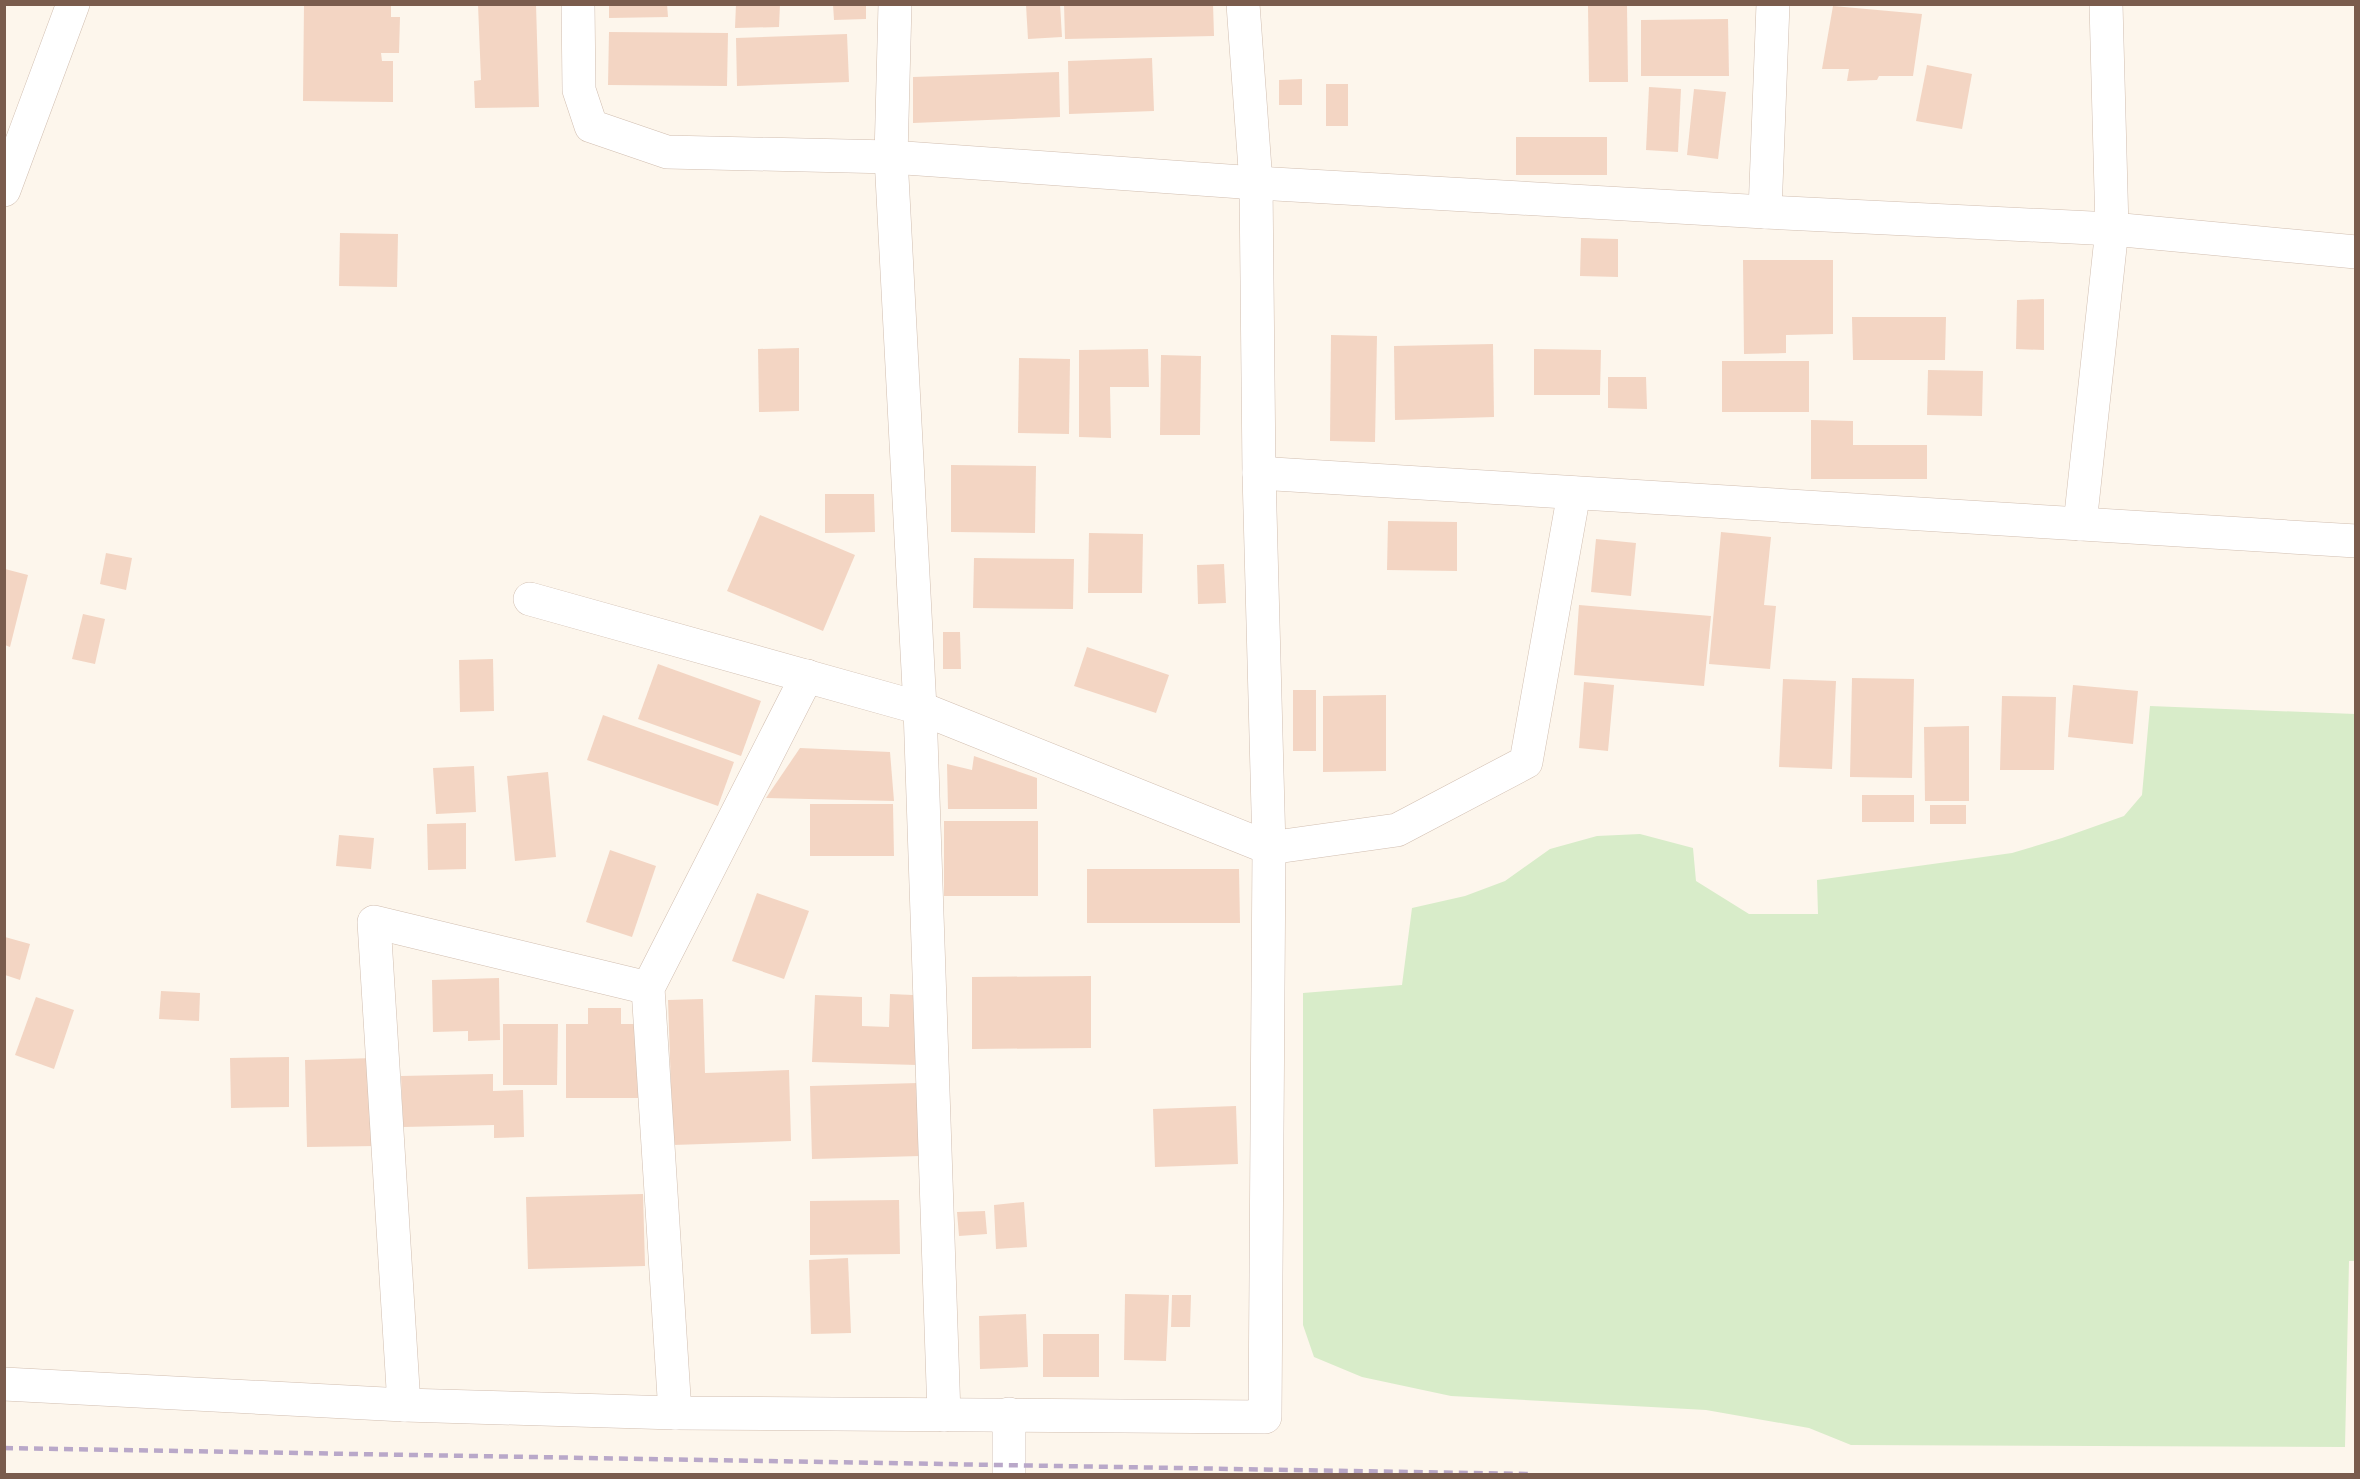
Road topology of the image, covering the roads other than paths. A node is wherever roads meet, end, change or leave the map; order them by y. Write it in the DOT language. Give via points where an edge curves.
graph roads {
  1 [pos="73,4"];
  2 [pos="578,4"];
  3 [pos="895,4"];
  4 [pos="1243,4"];
  5 [pos="1773,4"];
  6 [pos="2106,4"];
  7 [pos="891,157"];
  8 [pos="1256,183"];
  9 [pos="4,190"];
  10 [pos="1765,212"];
  11 [pos="2112,229"];
  12 [pos="2355,252"];
  13 [pos="1259,473"];
  14 [pos="1574,493"];
  15 [pos="2080,524"];
  16 [pos="2355,541"];
  17 [pos="530,600"];
  18 [pos="807,676"];
  19 [pos="920,708"];
  20 [pos="1269,848"];
  21 [pos="648,988"];
  22 [pos="4,1384"];
  23 [pos="404,1405"];
  24 [pos="675,1413"];
  25 [pos="1009,1414"];
  26 [pos="944,1415"];
  27 [pos="1009,1474"];
  1 -- 9 [label="street"];
  2 -- 7 [label="street" via="579,90 591,126 668,152"];
  3 -- 7 [label="street"];
  4 -- 8 [label="street"];
  5 -- 10 [label="street"];
  6 -- 11 [label="street"];
  7 -- 8 [label="street"];
  7 -- 19 [label="street"];
  8 -- 10 [label="street"];
  8 -- 13 [label="street"];
  10 -- 11 [label="street"];
  11 -- 12 [label="street"];
  11 -- 15 [label="street"];
  13 -- 14 [label="street"];
  13 -- 20 [label="street"];
  14 -- 15 [label="street"];
  14 -- 20 [label="street" via="1526,762 1397,830"];
  15 -- 16 [label="street"];
  17 -- 18 [label="street"];
  18 -- 19 [label="street"];
  18 -- 21 [label="street"];
  19 -- 20 [label="street"];
  19 -- 26 [label="street"];
  20 -- 25 [label="street" via="1265,1417"];
  21 -- 23 [label="street" via="374,922"];
  21 -- 24 [label="street"];
  22 -- 23 [label="street"];
  23 -- 24 [label="street"];
  24 -- 26 [label="street"];
  25 -- 26 [label="street"];
  25 -- 27 [label="street"];
}
